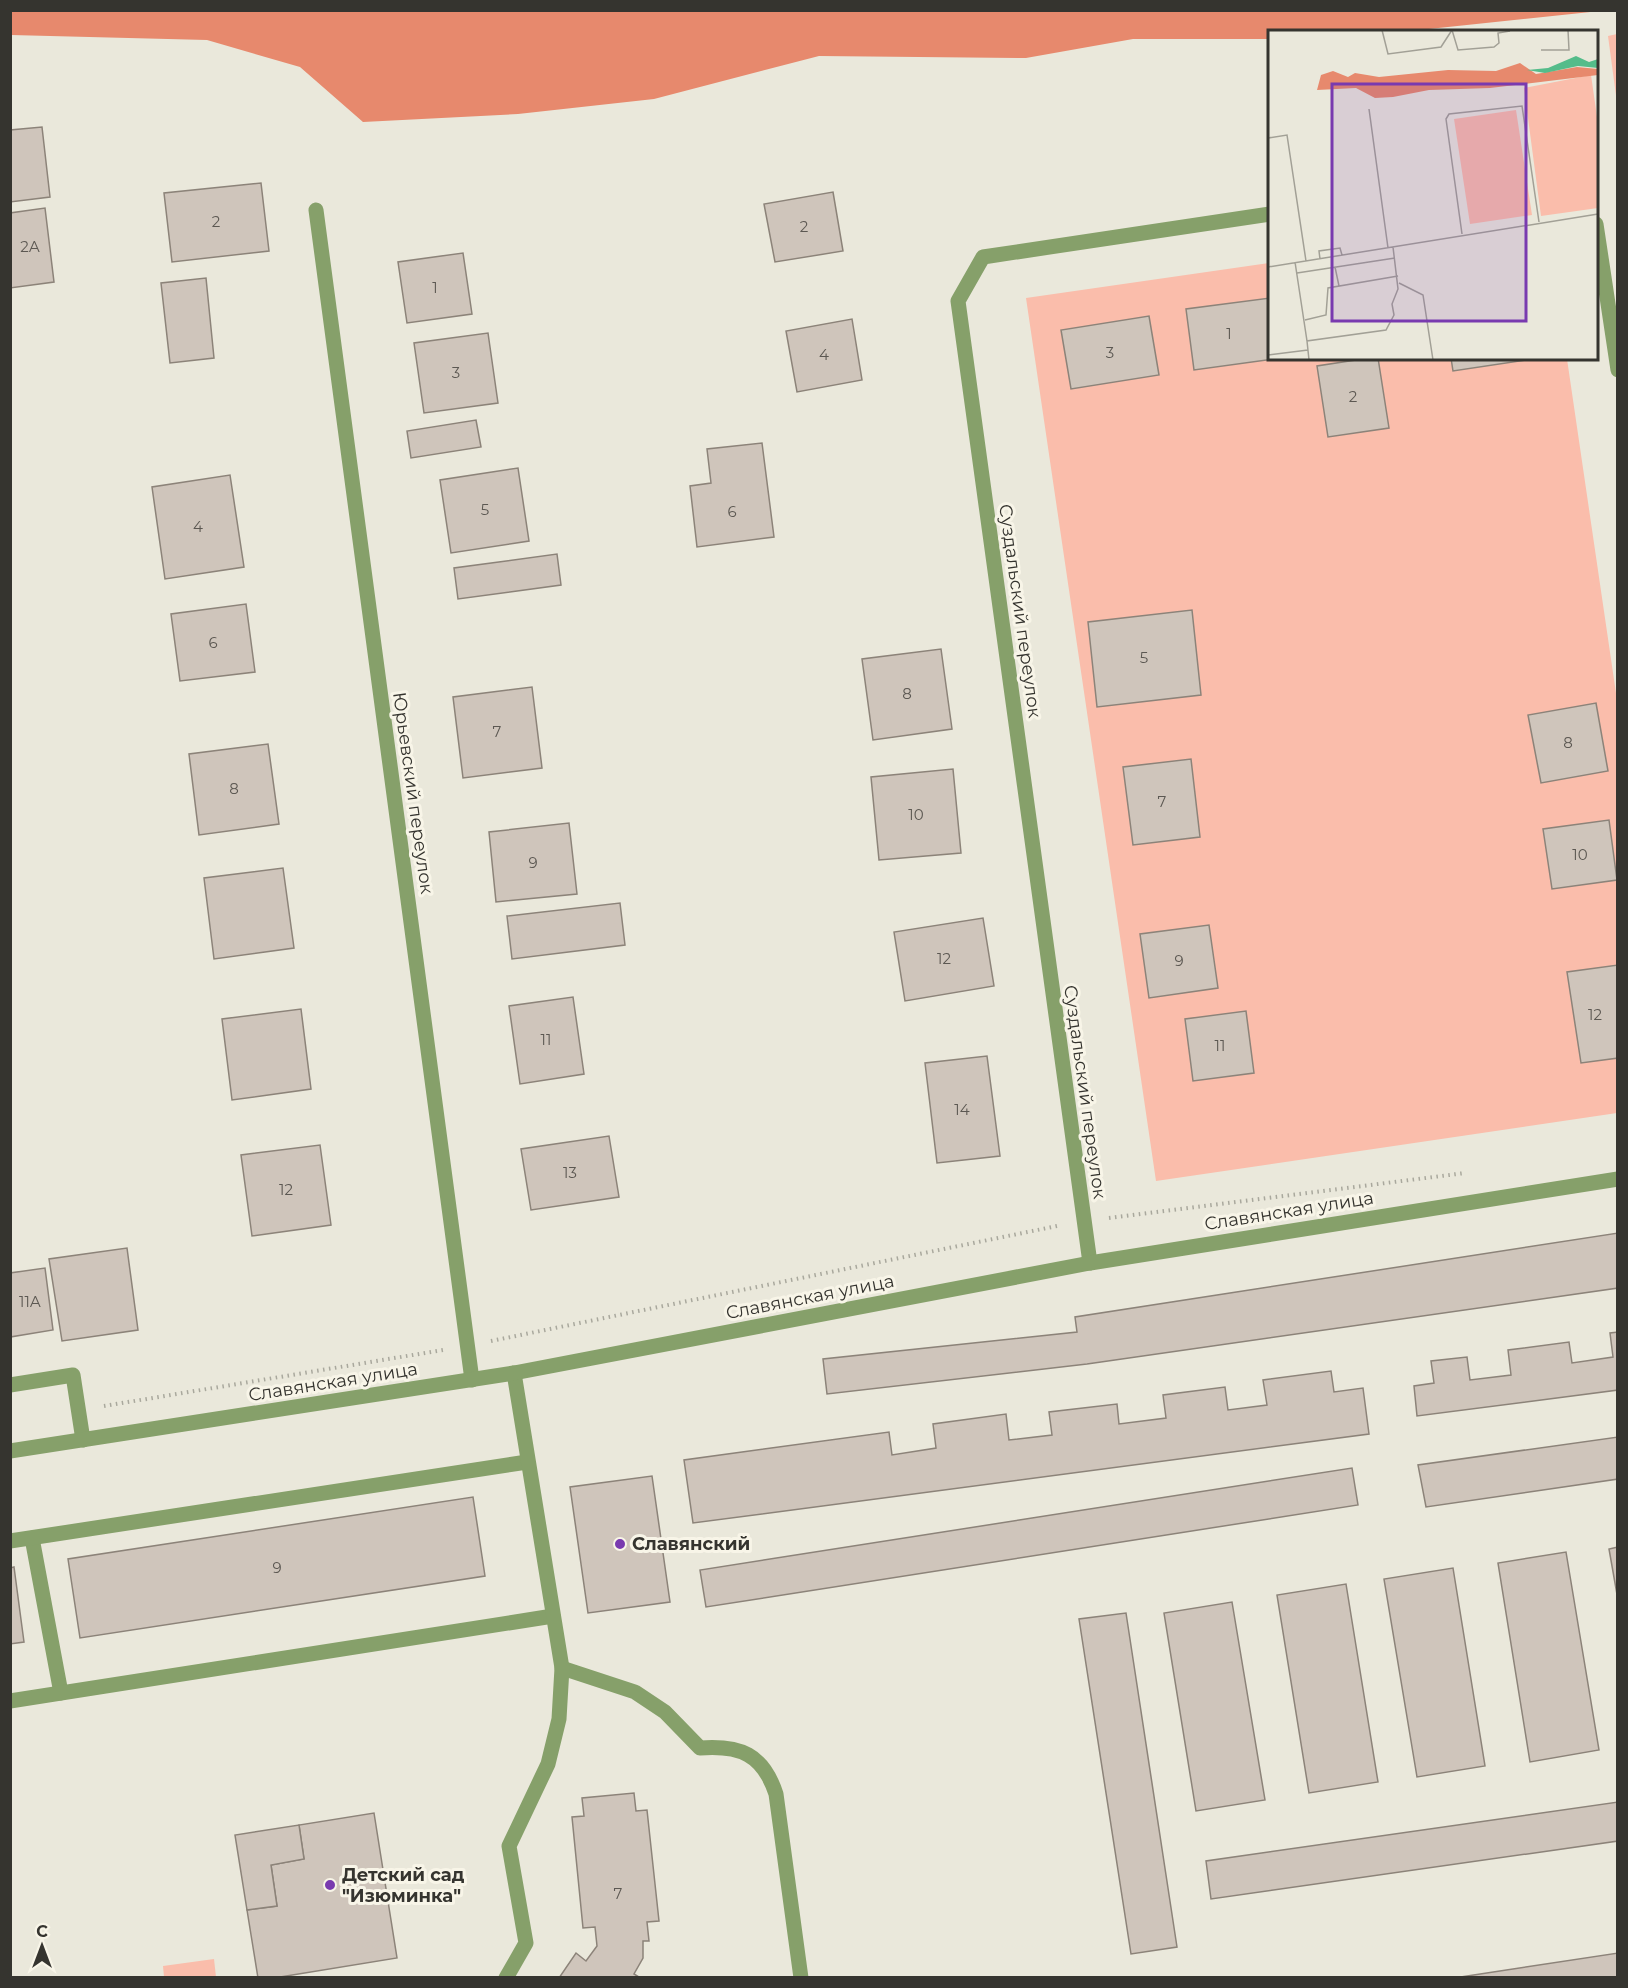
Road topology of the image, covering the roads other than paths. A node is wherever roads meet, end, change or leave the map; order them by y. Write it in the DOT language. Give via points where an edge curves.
graph roads {
  1 [pos="316,210"];
  2 [pos="1268,214"];
  3 [pos="1598,238"];
  4 [pos="1617,370"];
  5 [pos="1617,1179"];
  6 [pos="1090,1263"];
  7 [pos="514,1373"];
  8 [pos="472,1380"];
  9 [pos="10,1385"];
  10 [pos="83,1440"];
  11 [pos="10,1451"];
  12 [pos="527,1462"];
  13 [pos="32,1538"];
  14 [pos="10,1541"];
  15 [pos="553,1616"];
  16 [pos="562,1668"];
  17 [pos="61,1693"];
  18 [pos="10,1701"];
  19 [pos="506,1977"];
  20 [pos="801,1977"];
  1 -- 8 [label="street, Юрьевский переулок"];
  2 -- 6 [label="street, Суздальский переулок" via="983,257 958,301"];
  3 -- 4 [label="street"];
  5 -- 6 [label="street, Славянская улица"];
  6 -- 7 [label="street, Славянская улица"];
  7 -- 8 [label="street, Славянская улица"];
  7 -- 12 [label="street"];
  8 -- 10 [label="street, Славянская улица"];
  9 -- 10 [label="street" via="73,1375"];
  10 -- 11 [label="street, Славянская улица"];
  12 -- 13 [label="street"];
  12 -- 15 [label="street"];
  13 -- 14 [label="street"];
  13 -- 17 [label="street"];
  15 -- 16 [label="street"];
  15 -- 17 [label="street"];
  16 -- 19 [label="street" via="560,1719 548,1764 509,1846 526,1943"];
  16 -- 20 [label="street" via="635,1692 665,1712 700,1748 739,1750 770,1775 776,1794"];
  17 -- 18 [label="street"];
}
